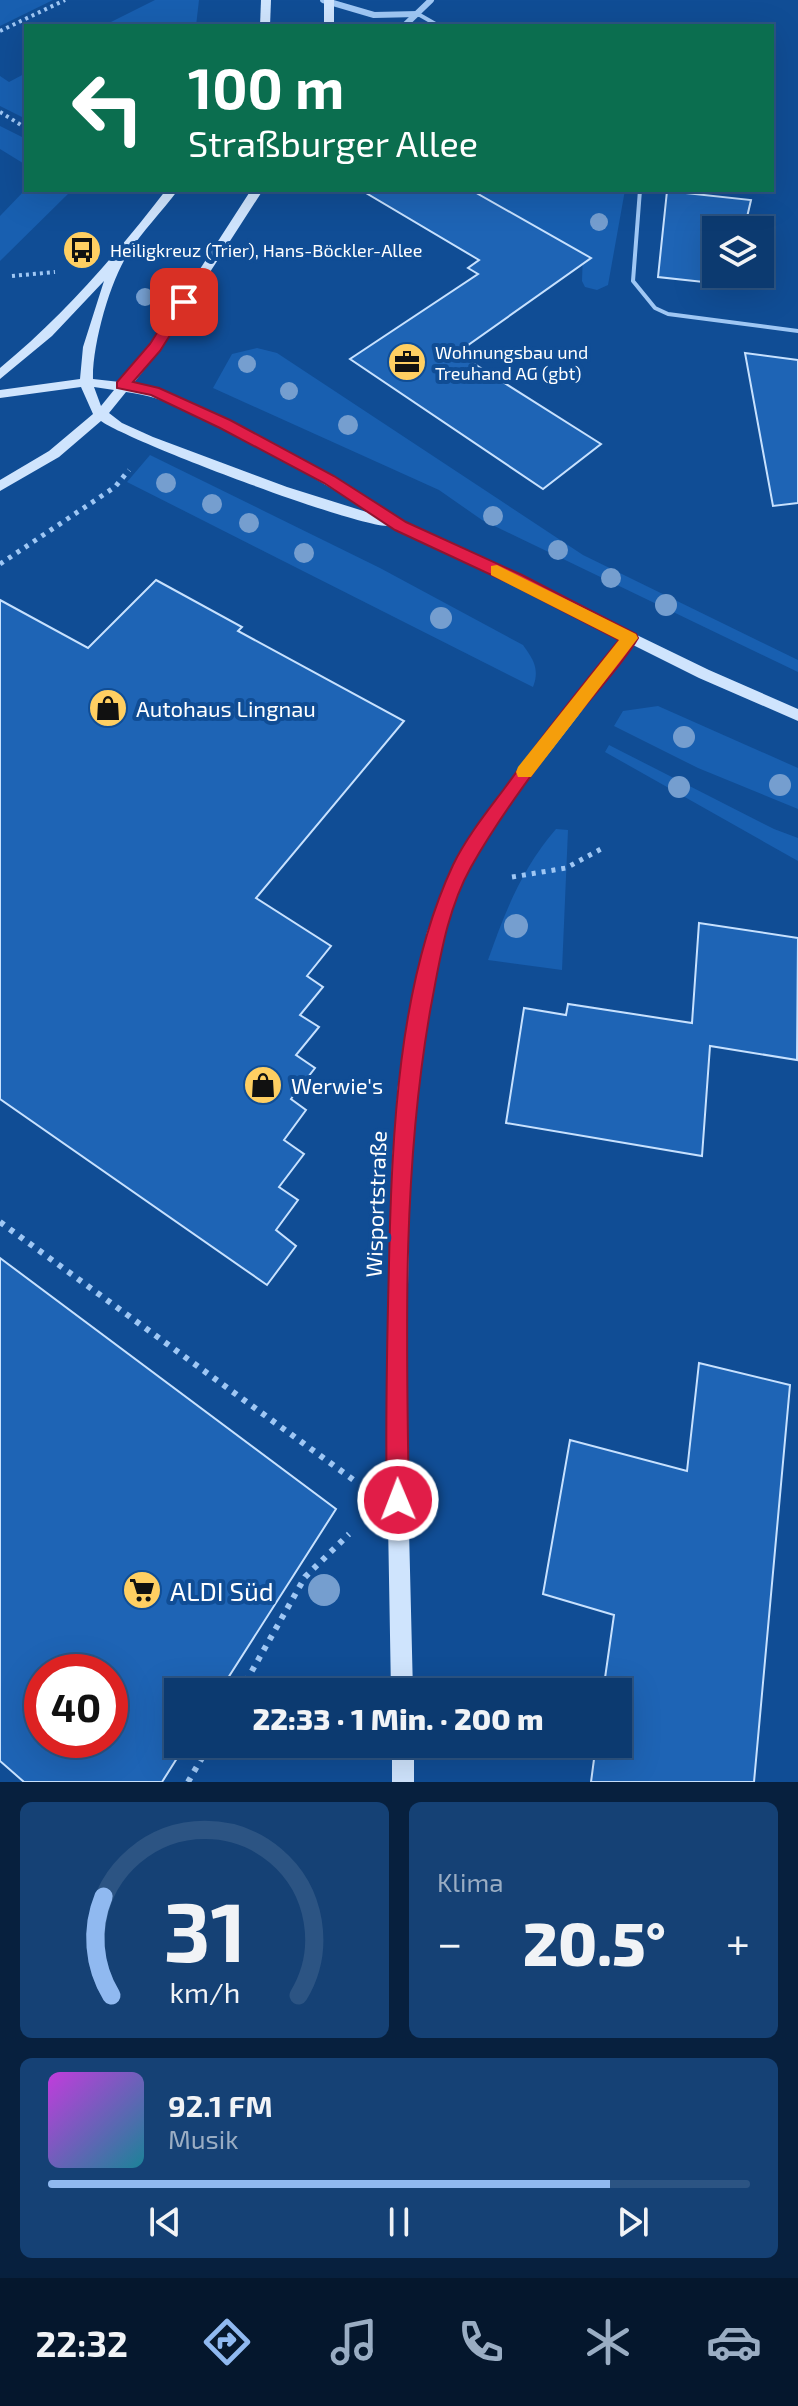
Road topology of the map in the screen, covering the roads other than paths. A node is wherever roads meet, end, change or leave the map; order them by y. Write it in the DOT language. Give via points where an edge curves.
graph roads {
  1 [pos="266,0"];
  2 [pos="431,0"];
  3 [pos="327,1"];
  4 [pos="418,14"];
  5 [pos="265,24"];
  6 [pos="329,24"];
  7 [pos="406,24"];
  8 [pos="436,24"];
  9 [pos="170,192"];
  10 [pos="256,192"];
  11 [pos="640,192"];
  12 [pos="120,257"];
  13 [pos="798,331"];
  14 [pos="0,375"];
  15 [pos="87,382"];
  16 [pos="122,385"];
  17 [pos="0,394"];
  18 [pos="101,414"];
  19 [pos="0,486"];
  20 [pos="401,526"];
  21 [pos="630,638"];
  22 [pos="798,715"];
  23 [pos="402,1678"];
  24 [pos="403,1758"];
  25 [pos="403,1782"];
  1 -- 5 [label="street"];
  2 -- 4 [label="street"];
  3 -- 4 [label="street" via="374,15"];
  3 -- 6 [label="street"];
  4 -- 7 [label="street"];
  4 -- 8 [label="lane"];
  9 -- 12 [label="street"];
  10 -- 16 [label="street" via="155,348"];
  11 -- 13 [label="lane" via="633,281 655,308 685,318"];
  12 -- 14 [label="street" via="45,339"];
  12 -- 15 [label="street" via="90,347"];
  15 -- 16 [label="street"];
  15 -- 17 [label="street"];
  15 -- 18 [label="street"];
  16 -- 18 [label="street"];
  16 -- 20 [label="street" via="154,391 225,424 329,479"];
  18 -- 19 [label="street" via="54,454"];
  18 -- 20 [label="street" via="150,440 272,489"];
  20 -- 21 [label="street"];
  21 -- 22 [label="street"];
  21 -- 23 [label="street, Wisportstraße" via="494,816 462,866 435,932 407,1085 401,1162 396,1408"];
  24 -- 25 [label="street"];
}
